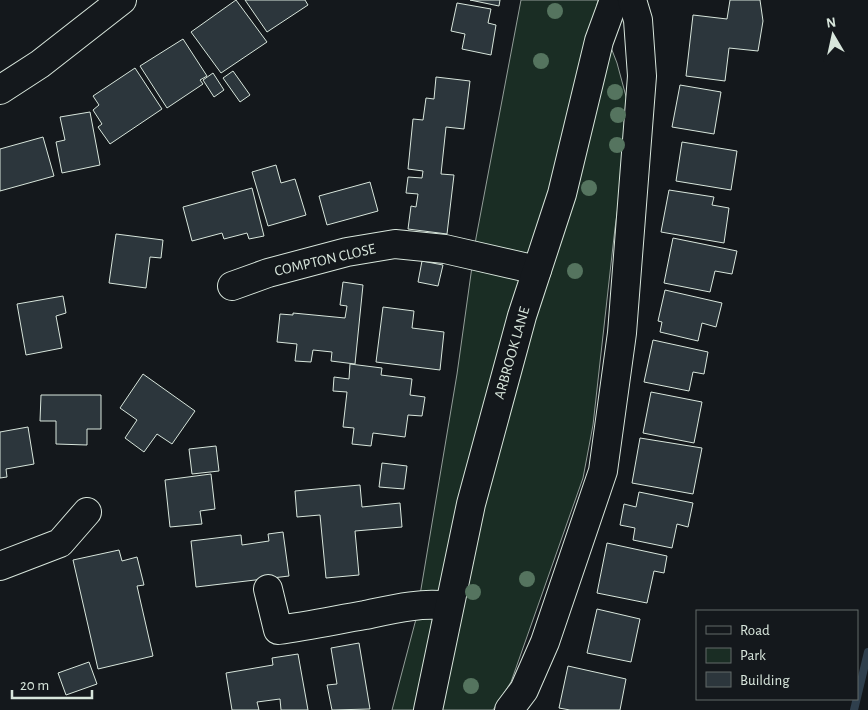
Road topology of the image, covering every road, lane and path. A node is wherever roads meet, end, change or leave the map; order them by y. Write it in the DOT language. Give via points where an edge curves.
graph roads {
  1 [pos="122,0"];
  2 [pos="614,0"];
  3 [pos="632,0"];
  4 [pos="0,90"];
  5 [pos="537,270"];
  6 [pos="232,286"];
  7 [pos="87,512"];
  8 [pos="0,566"];
  9 [pos="268,589"];
  10 [pos="449,606"];
  11 [pos="428,710"];
  12 [pos="509,710"];
  1 -- 4 [label="street" via="40,64"];
  2 -- 5 [label="street, ARBROOK LANE" via="599,41 562,194"];
  3 -- 12 [label="street" via="638,20 642,76 622,333 603,471 545,642 524,690"];
  5 -- 6 [label="street, COMPTON CLOSE" via="445,249 395,244 347,252"];
  5 -- 10 [label="street, ARBROOK LANE" via="474,494"];
  7 -- 8 [label="street" via="60,543"];
  9 -- 10 [label="street" via="278,630 399,608 431,604"];
  10 -- 11 [label="street, ARBROOK LANE"];
}
